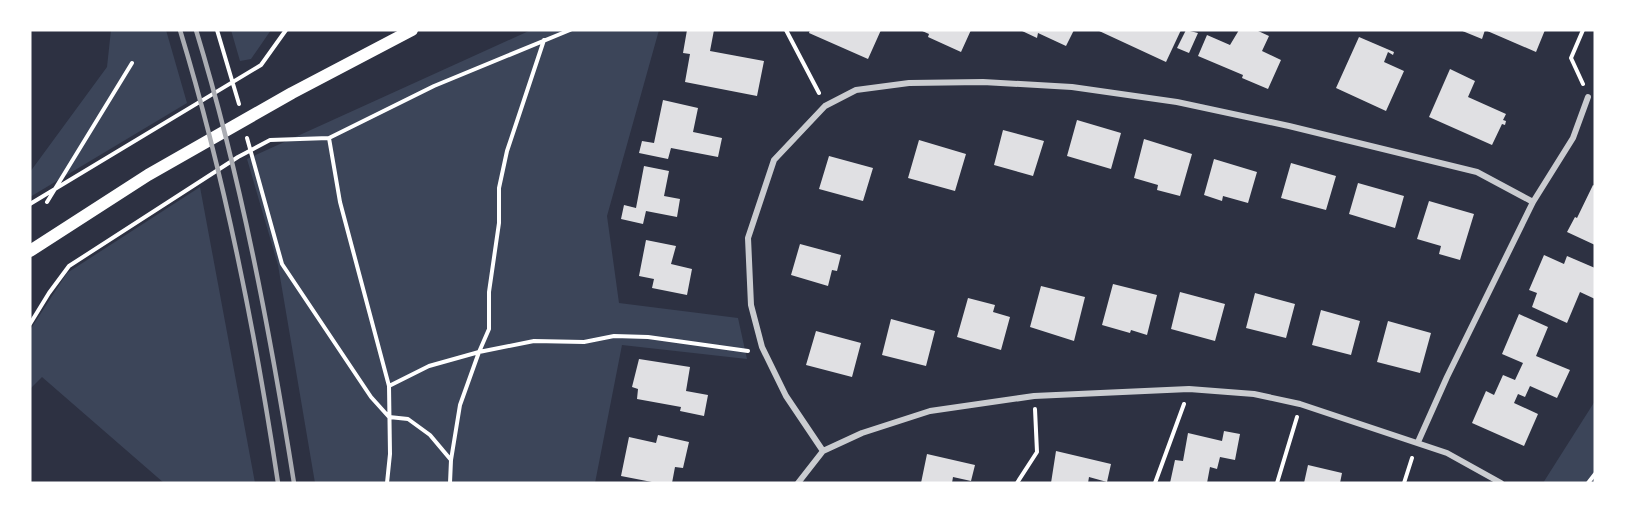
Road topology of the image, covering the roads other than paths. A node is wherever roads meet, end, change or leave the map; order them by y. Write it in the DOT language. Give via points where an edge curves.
graph roads {
  1 [pos="412,30"];
  2 [pos="1588,97"];
  3 [pos="1533,202"];
  4 [pos="30,252"];
  5 [pos="1418,442"];
  6 [pos="823,451"];
  7 [pos="798,483"];
  8 [pos="1501,483"];
  1 -- 4 [label="main road" via="148,175"];
  2 -- 3 [label="street" via="1573,138"];
  3 -- 5 [label="street"];
  3 -- 6 [label="street" via="1477,172 1214,110 1072,87 983,82 909,83 856,90 825,106 774,160 748,238 751,305 762,347 786,396"];
  5 -- 6 [label="street" via="1300,404 1254,394 1189,389 1034,396 930,411 862,433"];
  5 -- 8 [label="street"];
  6 -- 7 [label="street"];
}
